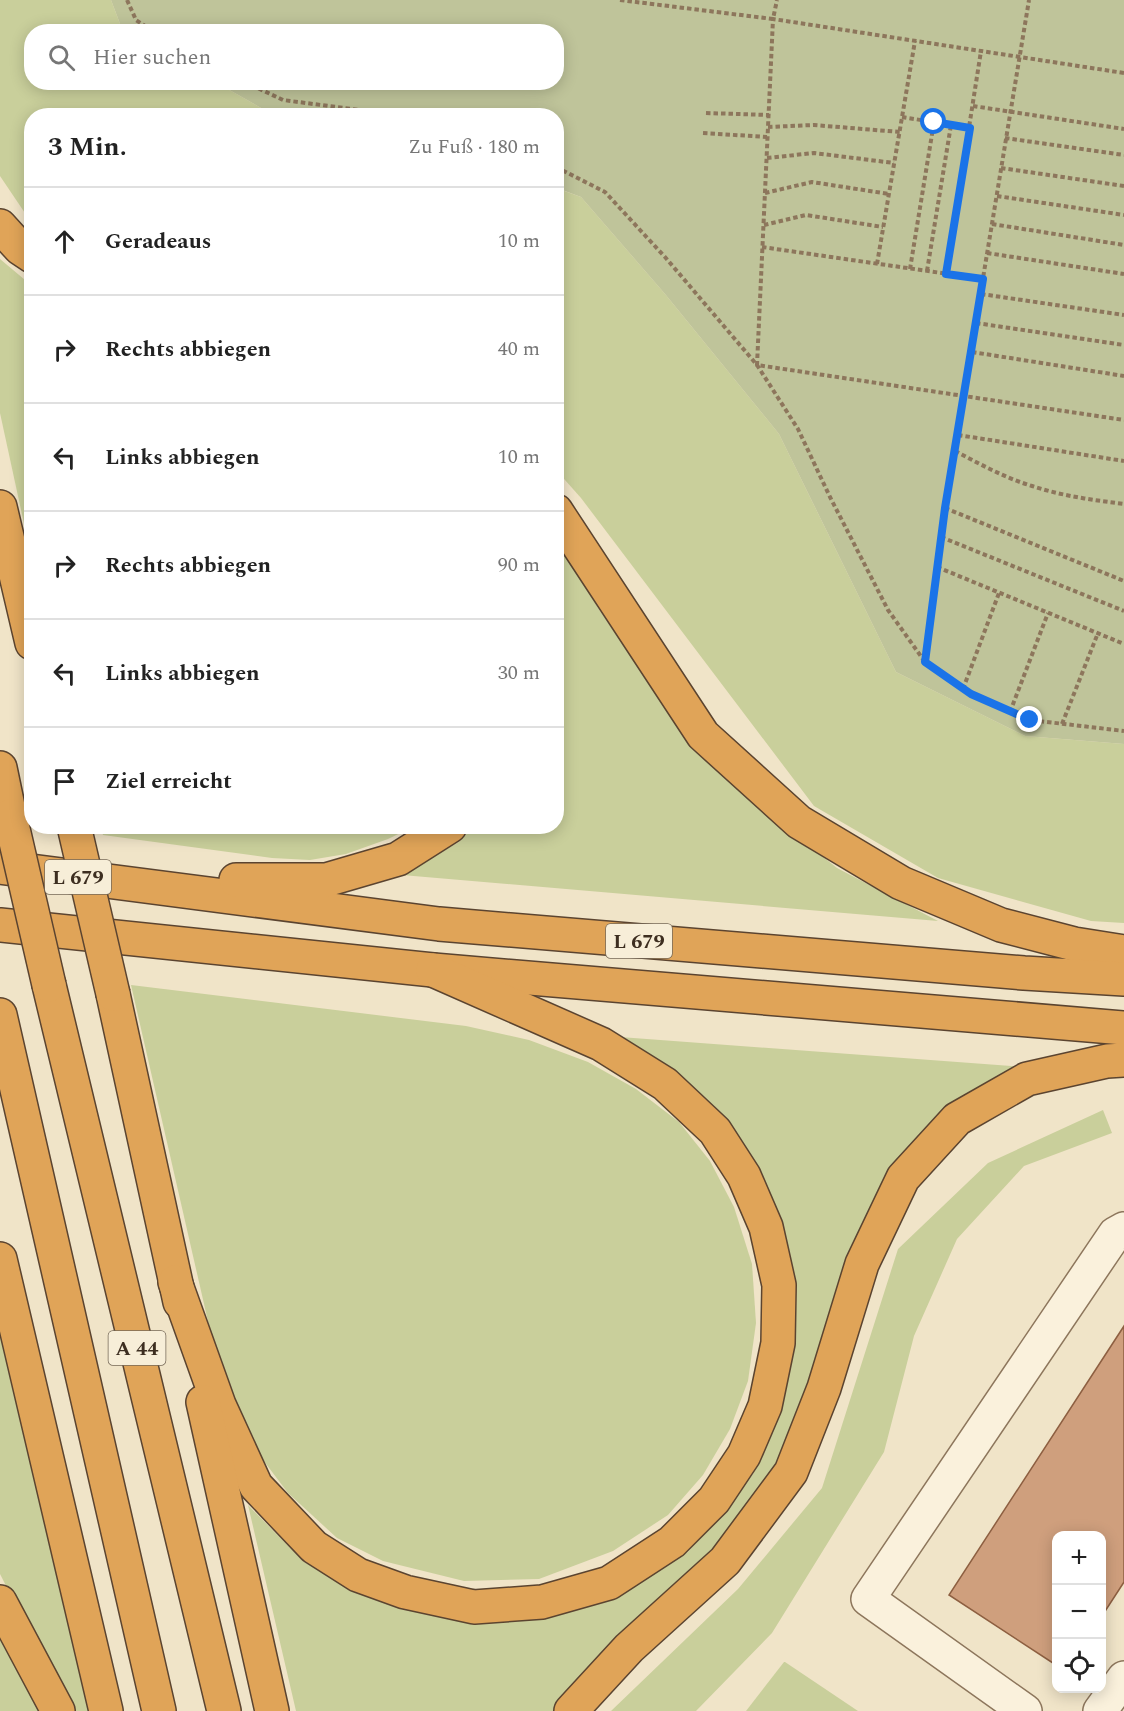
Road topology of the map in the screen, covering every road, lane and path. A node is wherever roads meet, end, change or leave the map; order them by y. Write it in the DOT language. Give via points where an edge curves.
graph roads {
  1 [pos="127,0"];
  2 [pos="620,0"];
  3 [pos="777,0"];
  4 [pos="1029,0"];
  5 [pos="641,1"];
  6 [pos="773,19"];
  7 [pos="142,24"];
  8 [pos="915,41"];
  9 [pos="981,51"];
  10 [pos="1019,57"];
  11 [pos="1124,73"];
  12 [pos="262,90"];
  13 [pos="973,106"];
  14 [pos="344,108"];
  15 [pos="1010,111"];
  16 [pos="706,113"];
  17 [pos="769,116"];
  18 [pos="902,117"];
  19 [pos="934,122"];
  20 [pos="951,125"];
  21 [pos="768,127"];
  22 [pos="970,128"];
  23 [pos="1124,129"];
  24 [pos="900,132"];
  25 [pos="703,133"];
  26 [pos="767,137"];
  27 [pos="1005,138"];
  28 [pos="1124,155"];
  29 [pos="766,159"];
  30 [pos="894,163"];
  31 [pos="1001,168"];
  32 [pos="564,170"];
  33 [pos="1124,186"];
  34 [pos="765,193"];
  35 [pos="889,194"];
  36 [pos="997,195"];
  37 [pos="1124,215"];
  38 [pos="992,224"];
  39 [pos="764,225"];
  40 [pos="0,226"];
  41 [pos="884,227"];
  42 [pos="1124,244"];
  43 [pos="762,248"];
  44 [pos="24,251"];
  45 [pos="987,253"];
  46 [pos="877,264"];
  47 [pos="910,269"];
  48 [pos="927,271"];
  49 [pos="946,274"];
  50 [pos="1124,274"];
  51 [pos="983,279"];
  52 [pos="981,294"];
  53 [pos="1124,315"];
  54 [pos="976,323"];
  55 [pos="1124,345"];
  56 [pos="972,352"];
  57 [pos="757,364"];
  58 [pos="1124,376"];
  59 [pos="965,396"];
  60 [pos="1124,420"];
  61 [pos="958,435"];
  62 [pos="955,451"];
  63 [pos="1124,461"];
  64 [pos="1124,504"];
  65 [pos="0,507"];
  66 [pos="945,508"];
  67 [pos="564,523"];
  68 [pos="941,537"];
  69 [pos="937,567"];
  70 [pos="1124,581"];
  71 [pos="999,593"];
  72 [pos="24,609"];
  73 [pos="1124,610"];
  74 [pos="1048,613"];
  75 [pos="1098,633"];
  76 [pos="1124,644"];
  77 [pos="925,662"];
  78 [pos="963,689"];
  79 [pos="1010,712"];
  80 [pos="1062,724"];
  81 [pos="1124,731"];
  82 [pos="0,768"];
  83 [pos="76,834"];
  84 [pos="437,834"];
  85 [pos="0,867"];
  86 [pos="156,887"];
  87 [pos="4,925"];
  88 [pos="1124,952"];
  89 [pos="433,970"];
  90 [pos="1124,979"];
  91 [pos="0,1015"];
  92 [pos="1124,1028"];
  93 [pos="1124,1060"];
  94 [pos="1124,1229"];
  95 [pos="0,1259"];
  96 [pos="176,1282"];
  97 [pos="0,1602"];
  98 [pos="1124,1678"];
  99 [pos="57,1711"];
  100 [pos="106,1711"];
  101 [pos="159,1711"];
  102 [pos="224,1711"];
  103 [pos="272,1711"];
  104 [pos="571,1711"];
  105 [pos="1024,1711"];
  106 [pos="1100,1711"];
  1 -- 7 [label="path"];
  2 -- 5 [label="path"];
  3 -- 6 [label="path"];
  4 -- 10 [label="path"];
  5 -- 6 [label="path"];
  6 -- 8 [label="path"];
  6 -- 17 [label="path"];
  8 -- 9 [label="path"];
  8 -- 18 [label="path"];
  9 -- 10 [label="path"];
  9 -- 13 [label="path"];
  10 -- 11 [label="path"];
  10 -- 15 [label="path"];
  12 -- 14 [label="path" via="283,100"];
  13 -- 15 [label="path"];
  13 -- 22 [label="path"];
  15 -- 23 [label="path"];
  15 -- 27 [label="path"];
  16 -- 17 [label="path"];
  17 -- 21 [label="path"];
  18 -- 19 [label="path"];
  18 -- 24 [label="path"];
  19 -- 20 [label="path"];
  19 -- 47 [label="path"];
  20 -- 22 [label="path"];
  20 -- 48 [label="path"];
  21 -- 24 [label="path" via="814,124"];
  21 -- 26 [label="path"];
  22 -- 49 [label="path"];
  24 -- 30 [label="path"];
  25 -- 26 [label="path"];
  26 -- 29 [label="path"];
  27 -- 28 [label="path"];
  27 -- 31 [label="path"];
  29 -- 30 [label="path" via="814,153"];
  29 -- 34 [label="path"];
  30 -- 35 [label="path"];
  31 -- 33 [label="path"];
  31 -- 36 [label="path"];
  32 -- 57 [label="path" via="605,192"];
  34 -- 35 [label="path" via="812,182"];
  34 -- 39 [label="path"];
  35 -- 41 [label="path"];
  36 -- 37 [label="path"];
  36 -- 38 [label="path"];
  38 -- 42 [label="path"];
  38 -- 45 [label="path"];
  39 -- 41 [label="path" via="806,215"];
  39 -- 43 [label="path"];
  40 -- 44 [label="highway"];
  41 -- 46 [label="path"];
  43 -- 46 [label="path"];
  43 -- 57 [label="path"];
  45 -- 50 [label="path"];
  45 -- 51 [label="path"];
  46 -- 47 [label="path"];
  47 -- 48 [label="path"];
  48 -- 49 [label="path"];
  49 -- 51 [label="path"];
  51 -- 52 [label="path"];
  52 -- 53 [label="path"];
  52 -- 54 [label="path"];
  54 -- 55 [label="path"];
  54 -- 56 [label="path"];
  56 -- 58 [label="path"];
  56 -- 59 [label="path"];
  57 -- 59 [label="path"];
  57 -- 77 [label="path" via="798,429 888,610"];
  59 -- 60 [label="path"];
  59 -- 61 [label="path"];
  61 -- 62 [label="path"];
  61 -- 63 [label="path"];
  62 -- 64 [label="path" via="1031,486"];
  62 -- 66 [label="path"];
  65 -- 72 [label="highway"];
  66 -- 68 [label="path"];
  66 -- 70 [label="path"];
  67 -- 88 [label="highway" via="703,735 799,822 901,883 1001,925"];
  68 -- 69 [label="path"];
  68 -- 73 [label="path"];
  69 -- 71 [label="path"];
  69 -- 77 [label="path"];
  71 -- 74 [label="path"];
  71 -- 78 [label="path"];
  74 -- 75 [label="path"];
  74 -- 79 [label="path"];
  75 -- 76 [label="path"];
  75 -- 80 [label="path"];
  77 -- 78 [label="path"];
  78 -- 79 [label="path"];
  79 -- 80 [label="path" via="1030,720"];
  80 -- 81 [label="path"];
  82 -- 102 [label="highway, A 44, bridge"];
  83 -- 96 [label="highway, bridge"];
  84 -- 86 [label="highway" via="398,859 326,880 240,880"];
  85 -- 86 [label="highway, L 679"];
  86 -- 90 [label="highway, L 679" via="439,924"];
  87 -- 89 [label="highway, L 679"];
  89 -- 92 [label="highway, L 679"];
  89 -- 96 [label="highway" via="601,1044 665,1084 715,1131 744,1176 766,1227 778,1285 778,1343 765,1406 744,1455 714,1500 672,1542 609,1583 542,1602 474,1606 405,1592 358,1575 314,1547 256,1486 219,1405"];
  91 -- 101 [label="highway, A 44"];
  93 -- 104 [label="highway" via="1027,1079 957,1119 903,1178 862,1264 824,1388 790,1472 725,1561 629,1648"];
  94 -- 105 [label="lane" via="1115,1234 868,1599"];
  95 -- 100 [label="highway"];
  96 -- 103 [label="highway"];
  97 -- 99 [label="highway"];
  98 -- 106 [label="lane"];
}
